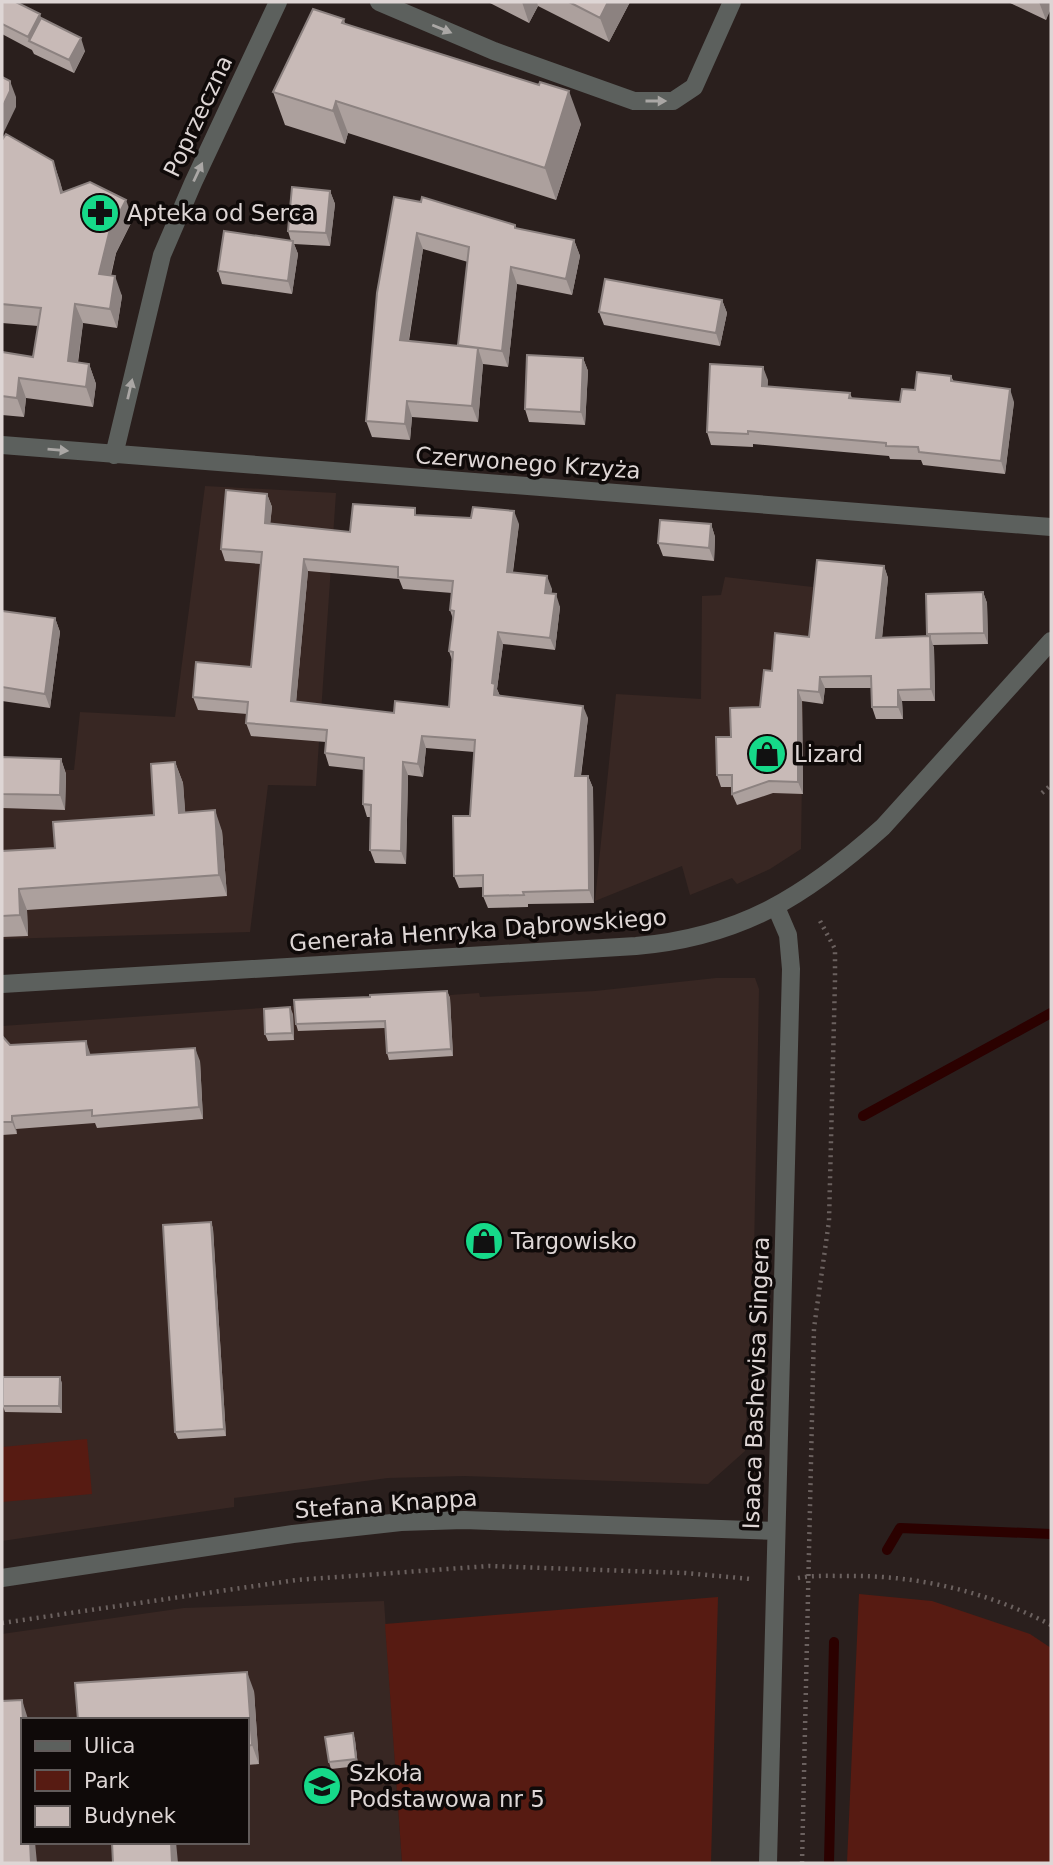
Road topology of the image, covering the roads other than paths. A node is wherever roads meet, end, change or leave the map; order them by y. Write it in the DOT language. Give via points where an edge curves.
graph roads {
  1 [pos="278,2"];
  2 [pos="379,2"];
  3 [pos="732,2"];
  4 [pos="2,446"];
  5 [pos="114,455"];
  6 [pos="1051,527"];
  7 [pos="1051,641"];
  8 [pos="776,907"];
  9 [pos="2,984"];
  10 [pos="776,1531"];
  11 [pos="2,1578"];
  12 [pos="768,1863"];
  5 -- 1 [label="street, Poprzeczna, one-way" via="162,255"];
  2 -- 3 [label="street, one-way" via="494,51 634,101 673,101 694,87"];
  4 -- 5 [label="street, Czerwonego Krzyża, one-way"];
  5 -- 6 [label="street, Czerwonego Krzyża"];
  7 -- 8 [label="street, Generała Henryka Dąbrowskiego" via="883,827 830,872"];
  8 -- 9 [label="street, Generała Henryka Dąbrowskiego" via="718,931 665,944"];
  8 -- 10 [label="street, Isaaca Bashevisa Singera" via="788,935 792,968"];
  10 -- 11 [label="street, Stefana Knappa" via="464,1520 401,1522"];
  10 -- 12 [label="street, Isaaca Bashevisa Singera"];
}
